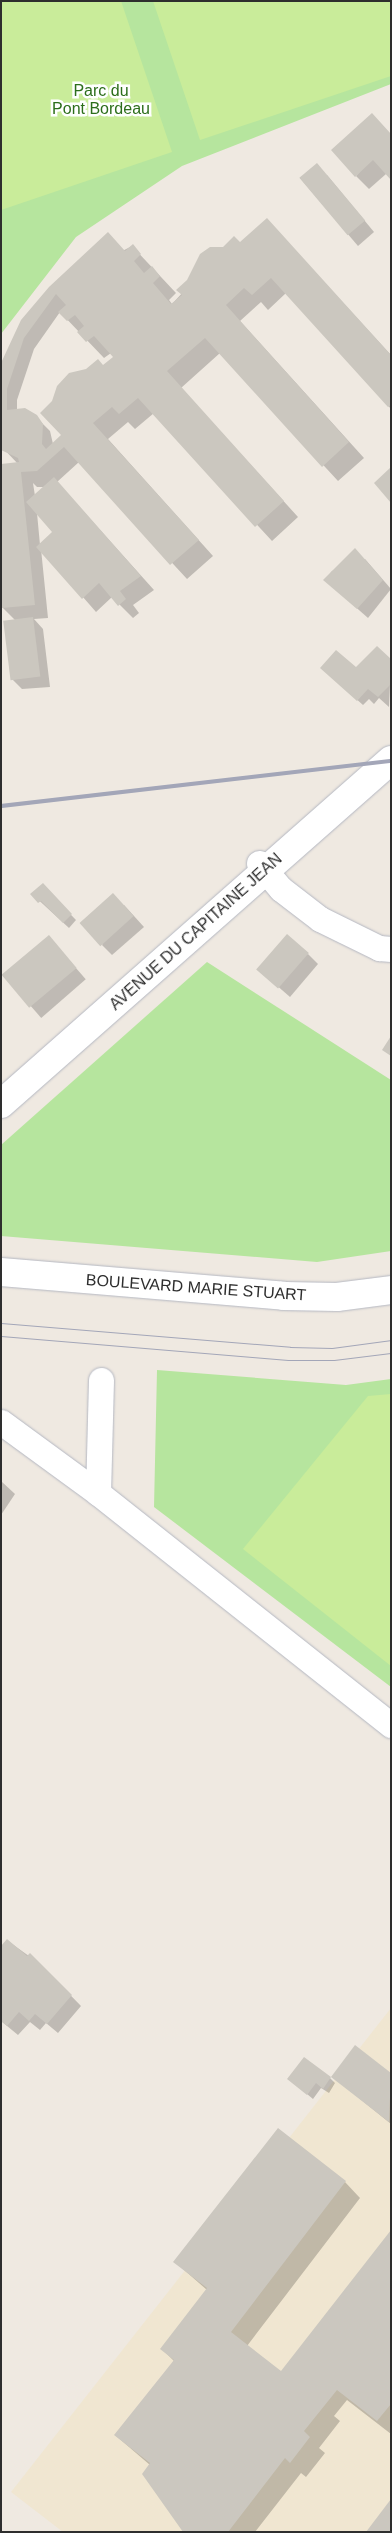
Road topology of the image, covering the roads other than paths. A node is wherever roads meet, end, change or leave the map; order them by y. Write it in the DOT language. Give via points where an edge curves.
graph roads {
  1 [pos="391,747"];
  2 [pos="391,760"];
  3 [pos="262,866"];
  4 [pos="391,949"];
  5 [pos="1,1086"];
  6 [pos="1,1104"];
  7 [pos="1,1258"];
  8 [pos="1,1272"];
  9 [pos="391,1274"];
  10 [pos="391,1290"];
  11 [pos="101,1380"];
  12 [pos="1,1422"];
  13 [pos="98,1492"];
  14 [pos="391,1725"];
  1 -- 3 [label="main road, AVENUE DU CAPITAINE JEAN"];
  2 -- 3 [label="main road, AVENUE DU CAPITAINE JEAN"];
  3 -- 4 [label="street" via="281,889 320,919 379,948"];
  3 -- 5 [label="main road, AVENUE DU CAPITAINE JEAN"];
  3 -- 6 [label="main road, AVENUE DU CAPITAINE JEAN"];
  7 -- 9 [label="main road" via="332,1282"];
  8 -- 10 [label="main road, BOULEVARD MARIE STUART" via="284,1296 337,1297"];
  11 -- 13 [label="street"];
  12 -- 13 [label="street"];
  13 -- 14 [label="street"];
}
